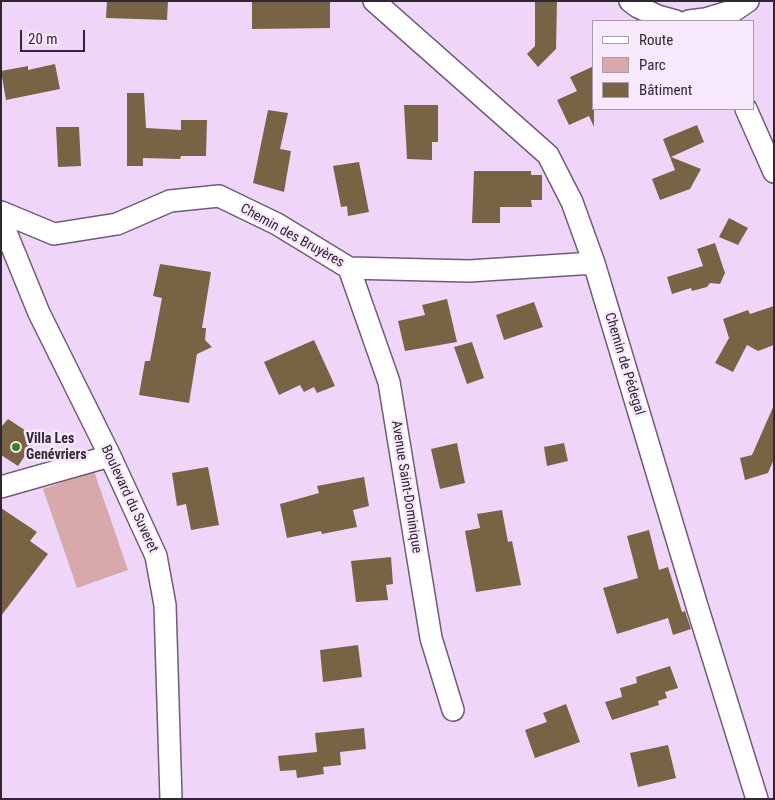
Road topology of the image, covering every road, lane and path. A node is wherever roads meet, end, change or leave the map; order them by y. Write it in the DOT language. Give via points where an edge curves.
graph roads {
  1 [pos="374,1"];
  2 [pos="630,1"];
  3 [pos="748,1"];
  4 [pos="673,20"];
  5 [pos="703,20"];
  6 [pos="746,110"];
  7 [pos="774,172"];
  8 [pos="1,212"];
  9 [pos="1,220"];
  10 [pos="594,263"];
  11 [pos="349,268"];
  12 [pos="110,456"];
  13 [pos="1,487"];
  14 [pos="453,710"];
  15 [pos="171,799"];
  16 [pos="758,799"];
  1 -- 10 [label="street, Chemin de Pédegal" via="548,155 572,202"];
  2 -- 4 [label="street"];
  3 -- 5 [label="street" via="736,10"];
  6 -- 7 [label="street"];
  8 -- 11 [label="street, Chemin des Bruyères" via="54,234 117,224 170,201 219,196 277,224"];
  9 -- 12 [label="street, Boulevard du Suveret" via="39,313"];
  10 -- 11 [label="street, Chemin des Bruyères" via="469,271"];
  10 -- 16 [label="street, Chemin de Pédegal"];
  11 -- 14 [label="street, Avenue Saint-Dominique" via="389,382 430,638"];
  12 -- 13 [label="street"];
  12 -- 15 [label="street, Boulevard du Suveret" via="156,556 165,605"];
}
